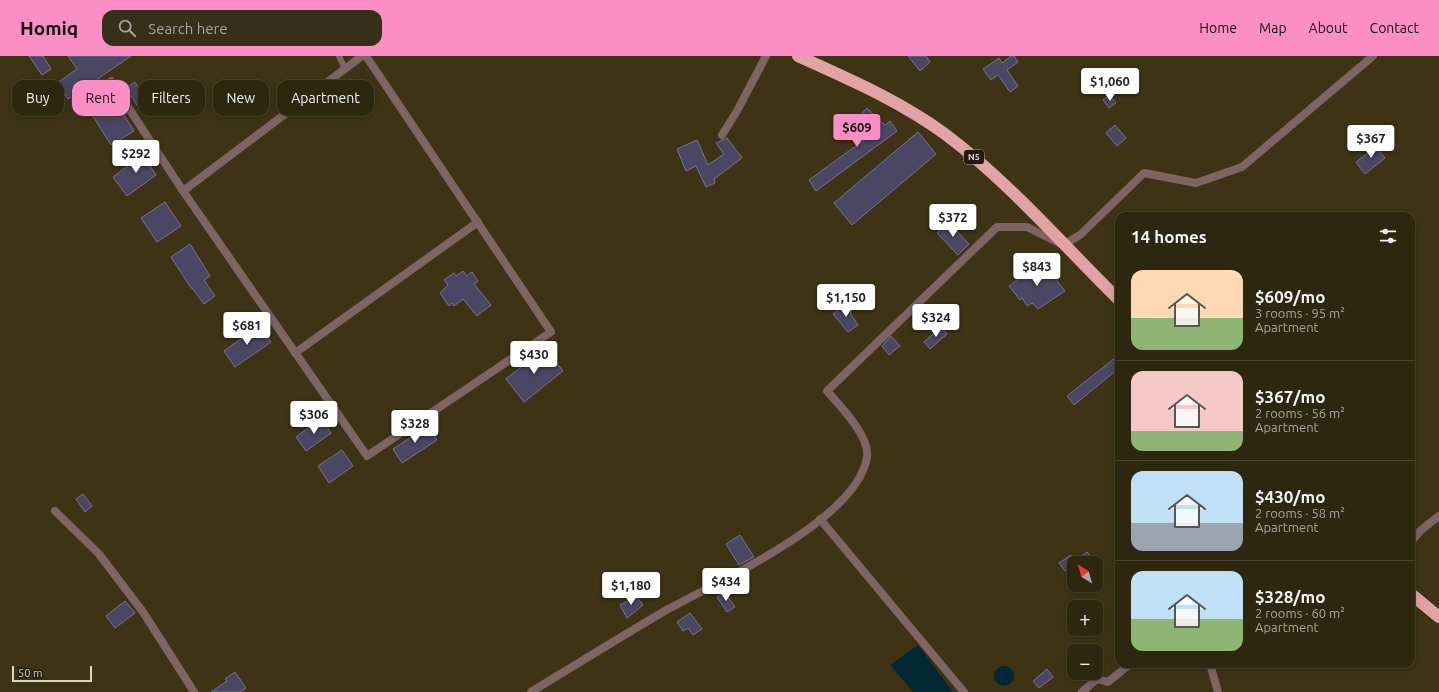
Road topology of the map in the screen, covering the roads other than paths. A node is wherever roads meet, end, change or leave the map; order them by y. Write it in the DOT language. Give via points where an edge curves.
graph roads {
  1 [pos="339,56"];
  2 [pos="362,56"];
  3 [pos="366,56"];
  4 [pos="766,56"];
  5 [pos="798,56"];
  6 [pos="1373,56"];
  7 [pos="345,69"];
  8 [pos="130,110"];
  9 [pos="722,135"];
  10 [pos="183,191"];
  11 [pos="478,222"];
  12 [pos="1063,245"];
  13 [pos="1115,296"];
  14 [pos="295,353"];
  15 [pos="55,511"];
  16 [pos="1439,516"];
  17 [pos="820,519"];
  18 [pos="1415,538"];
  19 [pos="1415,597"];
  20 [pos="1439,617"];
  21 [pos="1125,668"];
  22 [pos="1211,668"];
  23 [pos="194,692"];
  24 [pos="531,692"];
  25 [pos="964,692"];
  26 [pos="1082,692"];
  27 [pos="1218,692"];
  1 -- 7 [label="lane"];
  2 -- 7 [label="street"];
  3 -- 11 [label="street"];
  4 -- 9 [label="street" via="738,111"];
  5 -- 12 [label="highway, N5" via="877,92 945,134 996,177"];
  6 -- 12 [label="street" via="1242,167 1196,183 1144,173 1080,235"];
  7 -- 10 [label="street"];
  8 -- 10 [label="street"];
  10 -- 14 [label="street"];
  11 -- 14 [label="street"];
  11 -- 14 [label="street" via="552,332 367,456"];
  12 -- 13 [label="highway, N5"];
  12 -- 17 [label="street" via="1027,227 997,227 827,391 862,436 867,446 867,455 851,490 841,503"];
  15 -- 23 [label="street" via="104,559 144,612"];
  16 -- 18 [label="street"];
  17 -- 24 [label="street" via="750,566 664,612"];
  17 -- 25 [label="street"];
  19 -- 20 [label="highway"];
  21 -- 26 [label="street" via="1108,682 1097,680"];
  22 -- 27 [label="street"];
}
